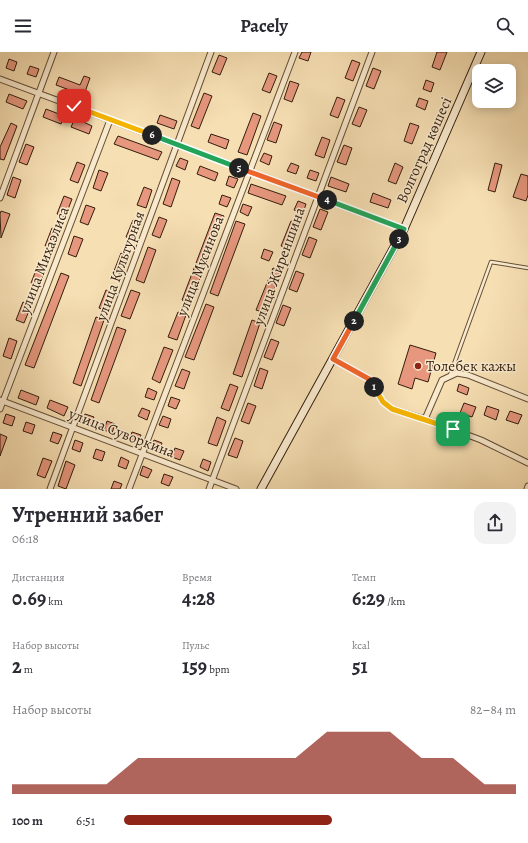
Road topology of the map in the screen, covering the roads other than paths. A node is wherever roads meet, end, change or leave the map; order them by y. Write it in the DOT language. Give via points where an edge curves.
graph roads {
  1 [pos="54,52"];
  2 [pos="211,52"];
  3 [pos="295,52"];
  4 [pos="372,52"];
  5 [pos="481,52"];
  6 [pos="0,79"];
  7 [pos="39,93"];
  8 [pos="110,120"];
  9 [pos="177,144"];
  10 [pos="249,172"];
  11 [pos="317,197"];
  12 [pos="0,198"];
  13 [pos="404,229"];
  14 [pos="528,268"];
  15 [pos="333,359"];
  16 [pos="449,378"];
  17 [pos="528,399"];
  18 [pos="1,400"];
  19 [pos="0,409"];
  20 [pos="425,419"];
  21 [pos="74,427"];
  22 [pos="142,454"];
  23 [pos="528,463"];
  24 [pos="212,481"];
  25 [pos="528,486"];
  26 [pos="50,489"];
  27 [pos="129,489"];
  28 [pos="209,489"];
  29 [pos="236,489"];
  30 [pos="262,489"];
  31 [pos="527,489"];
  1 -- 7 [label="street"];
  2 -- 9 [label="street, улица Культурная"];
  3 -- 10 [label="street, улица Мусинова"];
  4 -- 11 [label="street, улица Жиреншина"];
  5 -- 13 [label="main road, Волгоград көшесі"];
  6 -- 7 [label="street"];
  7 -- 8 [label="street"];
  7 -- 12 [label="street"];
  8 -- 9 [label="street"];
  8 -- 18 [label="street, улица Михаэлиса"];
  9 -- 10 [label="street"];
  9 -- 21 [label="street, улица Культурная"];
  10 -- 11 [label="street"];
  10 -- 22 [label="street, улица Мусинова"];
  11 -- 13 [label="street"];
  11 -- 24 [label="street, улица Жиреншина"];
  13 -- 15 [label="main road, Волгоград көшесі"];
  14 -- 16 [label="lane" via="491,262"];
  15 -- 20 [label="street" via="369,379 383,402 392,409"];
  15 -- 30 [label="main road, Волгоград көшесі"];
  16 -- 17 [label="street" via="457,373 468,375"];
  16 -- 20 [label="street" via="442,380"];
  18 -- 19 [label="street, улица Михаэлиса"];
  18 -- 21 [label="street, улица Суворкина"];
  20 -- 23 [label="street" via="481,440"];
  21 -- 22 [label="street, улица Суворкина"];
  21 -- 26 [label="street, улица Культурная"];
  22 -- 24 [label="street, улица Суворкина"];
  22 -- 27 [label="street, улица Мусинова"];
  24 -- 28 [label="street, улица Жиреншина"];
  24 -- 29 [label="street, улица Суворкина"];
  25 -- 31 [label="street"];
}
